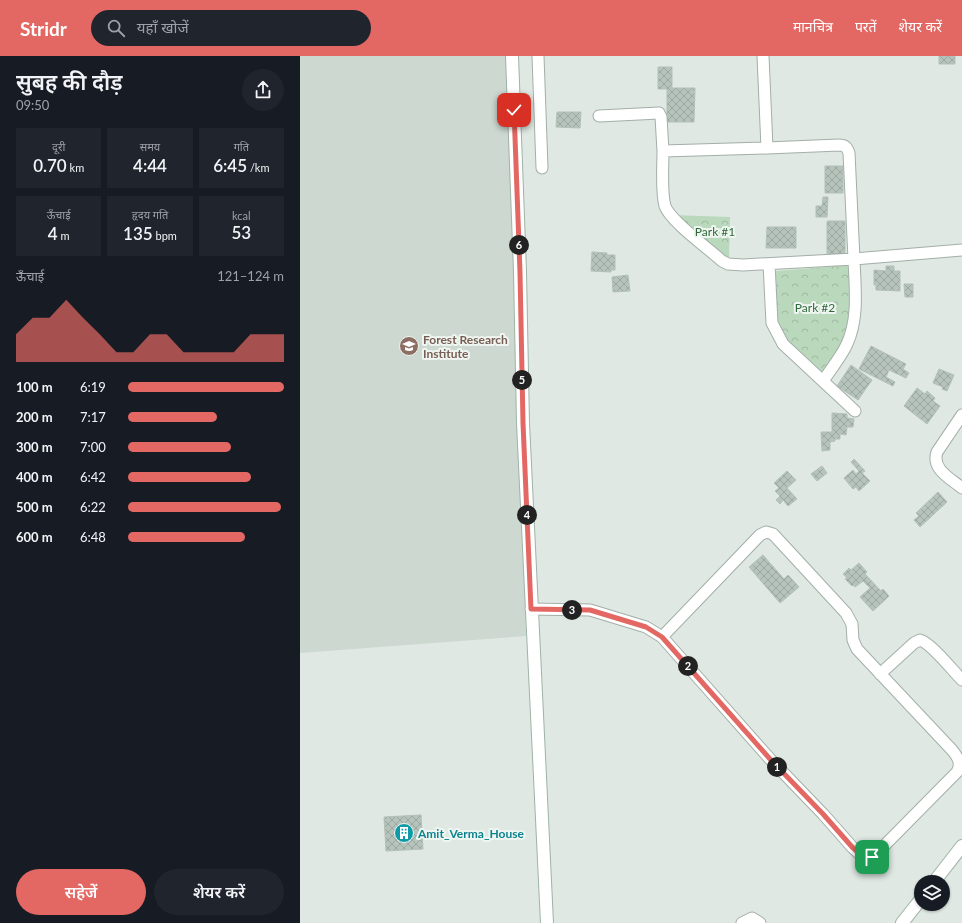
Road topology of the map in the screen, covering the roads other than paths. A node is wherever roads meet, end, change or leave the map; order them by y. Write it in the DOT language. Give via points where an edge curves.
graph roads {
  1 [pos="512,56"];
  2 [pos="538,56"];
  3 [pos="763,56"];
  4 [pos="599,116"];
  5 [pos="767,148"];
  6 [pos="663,151"];
  7 [pos="542,168"];
  8 [pos="962,250"];
  9 [pos="854,259"];
  10 [pos="769,264"];
  11 [pos="823,381"];
  12 [pos="855,411"];
  13 [pos="962,415"];
  14 [pos="962,488"];
  15 [pos="531,609"];
  16 [pos="662,637"];
  17 [pos="880,674"];
  18 [pos="962,680"];
  19 [pos="959,751"];
  20 [pos="962,846"];
  21 [pos="939,875"];
  22 [pos="914,908"];
  23 [pos="547,923"];
  24 [pos="742,923"];
  25 [pos="760,923"];
  26 [pos="902,923"];
  1 -- 15 [label="main road"];
  2 -- 7 [label="street"];
  3 -- 5 [label="street"];
  4 -- 6 [label="street" via="659,113"];
  5 -- 6 [label="street"];
  5 -- 9 [label="street" via="839,145 847,148"];
  6 -- 10 [label="street" via="664,198 669,214 722,261 734,265"];
  8 -- 9 [label="street"];
  9 -- 10 [label="street"];
  9 -- 11 [label="street" via="853,326 846,345"];
  10 -- 11 [label="street" via="772,323 782,344"];
  11 -- 12 [label="street"];
  13 -- 14 [label="street" via="935,458 940,469"];
  15 -- 16 [label="street" via="590,610 646,627"];
  15 -- 23 [label="main road"];
  16 -- 17 [label="street" via="760,536 770,532 846,613 852,624 853,640 857,649"];
  16 -- 19 [label="street" via="770,759 864,858 872,857 957,772 960,768"];
  17 -- 18 [label="street" via="920,640 932,648"];
  17 -- 19 [label="street"];
  20 -- 21 [label="main road"];
  22 -- 26 [label="main road"];
  24 -- 25 [label="street" via="752,918"];
}
